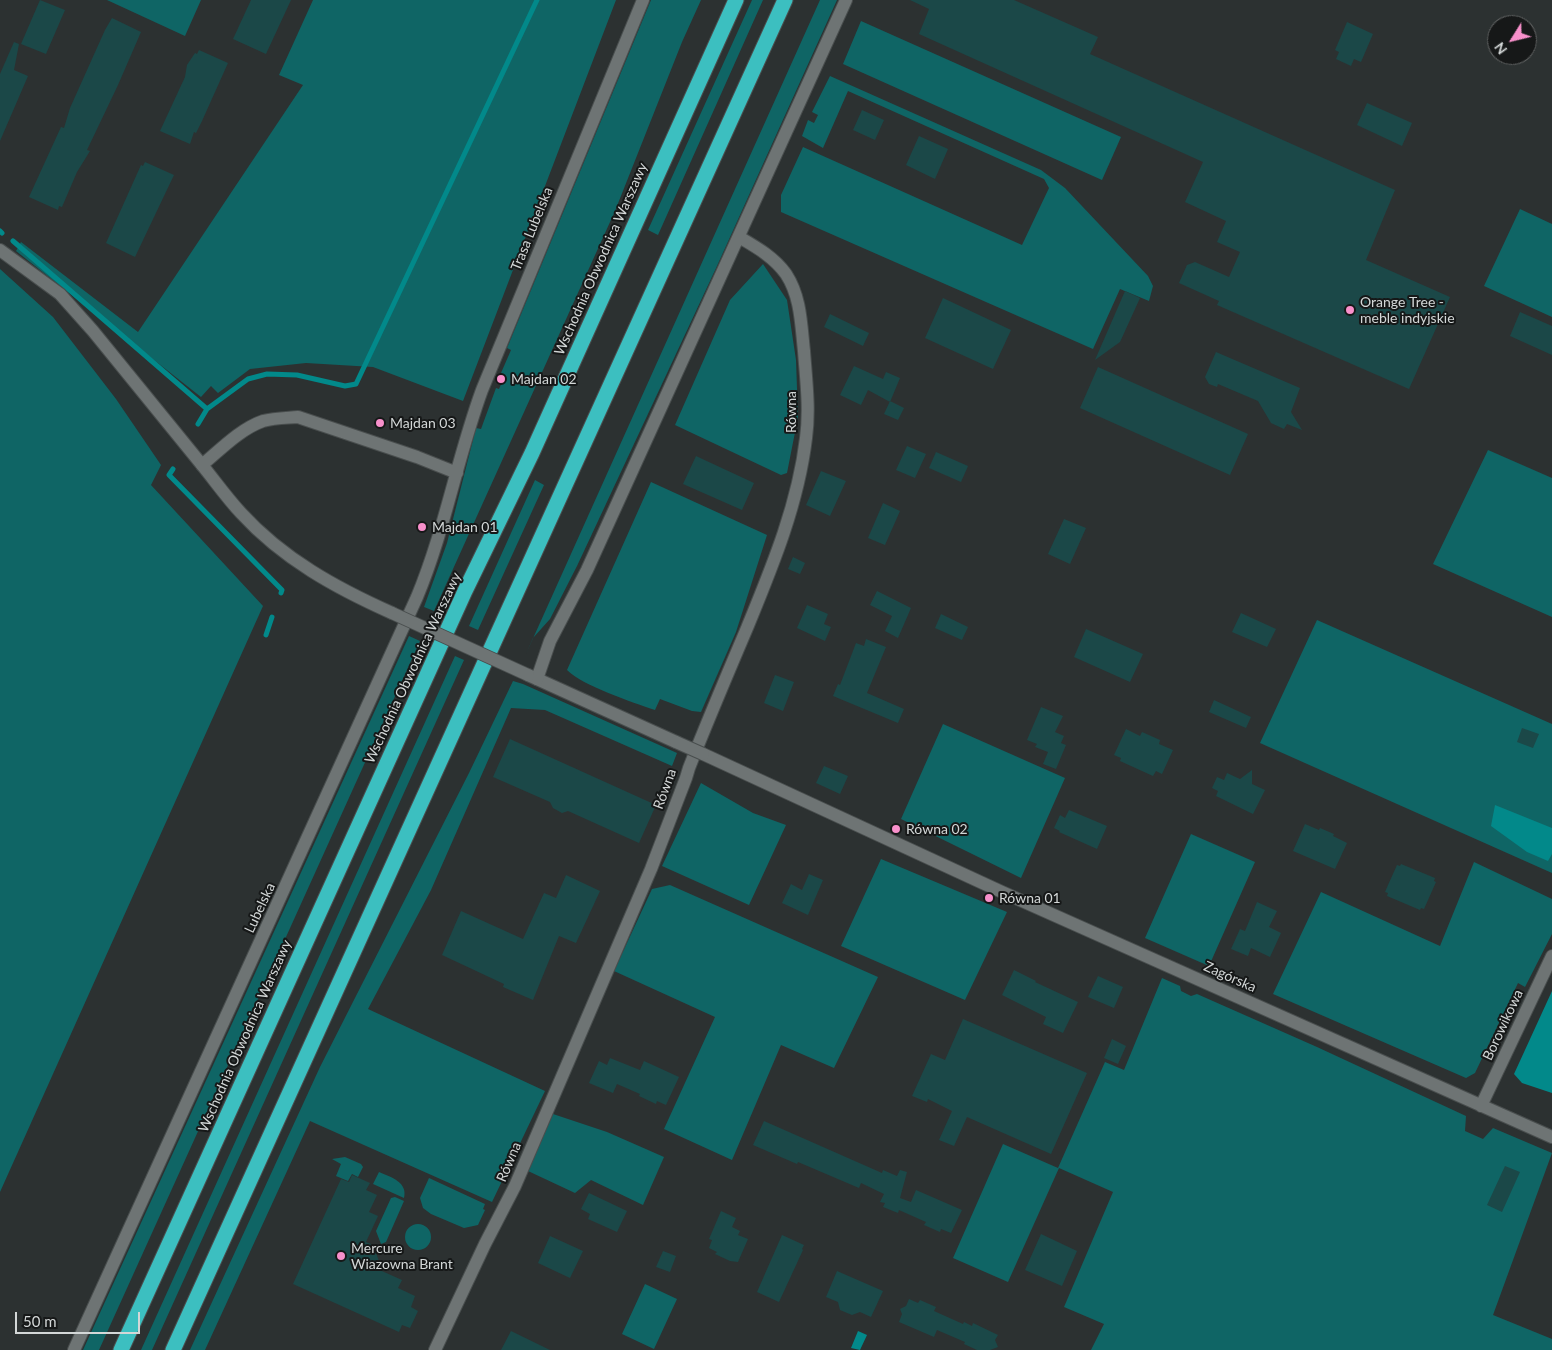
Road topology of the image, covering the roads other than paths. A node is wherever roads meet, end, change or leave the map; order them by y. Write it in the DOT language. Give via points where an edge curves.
graph roads {
  1 [pos="643,0"];
  2 [pos="736,0"];
  3 [pos="785,0"];
  4 [pos="846,0"];
  5 [pos="739,237"];
  6 [pos="0,250"];
  7 [pos="202,465"];
  8 [pos="457,473"];
  9 [pos="533,677"];
  10 [pos="1552,956"];
  11 [pos="1481,1106"];
  12 [pos="1552,1137"];
  13 [pos="74,1350"];
  14 [pos="121,1350"];
  15 [pos="173,1350"];
  16 [pos="435,1350"];
  1 -- 8 [label="street, Trasa Lubelska" via="482,390"];
  2 -- 14 [label="highway, Wschodnia Obwodnica Warszawy"];
  3 -- 15 [label="highway"];
  4 -- 5 [label="street"];
  5 -- 9 [label="street" via="587,570"];
  5 -- 16 [label="street, Równa" via="776,262 792,284 800,311 806,379 806,436 788,521 770,573 688,768 651,870 515,1186"];
  6 -- 7 [label="street, Zagórska" via="60,294"];
  7 -- 8 [label="street" via="262,421 298,418"];
  7 -- 9 [label="street, Zagórska, bridge" via="240,512 285,553 314,574"];
  8 -- 13 [label="street, Lubelska" via="417,597"];
  9 -- 11 [label="street, Zagórska, bridge"];
  10 -- 11 [label="street, Borowikowa"];
  11 -- 12 [label="street, Zagórska"];
}
